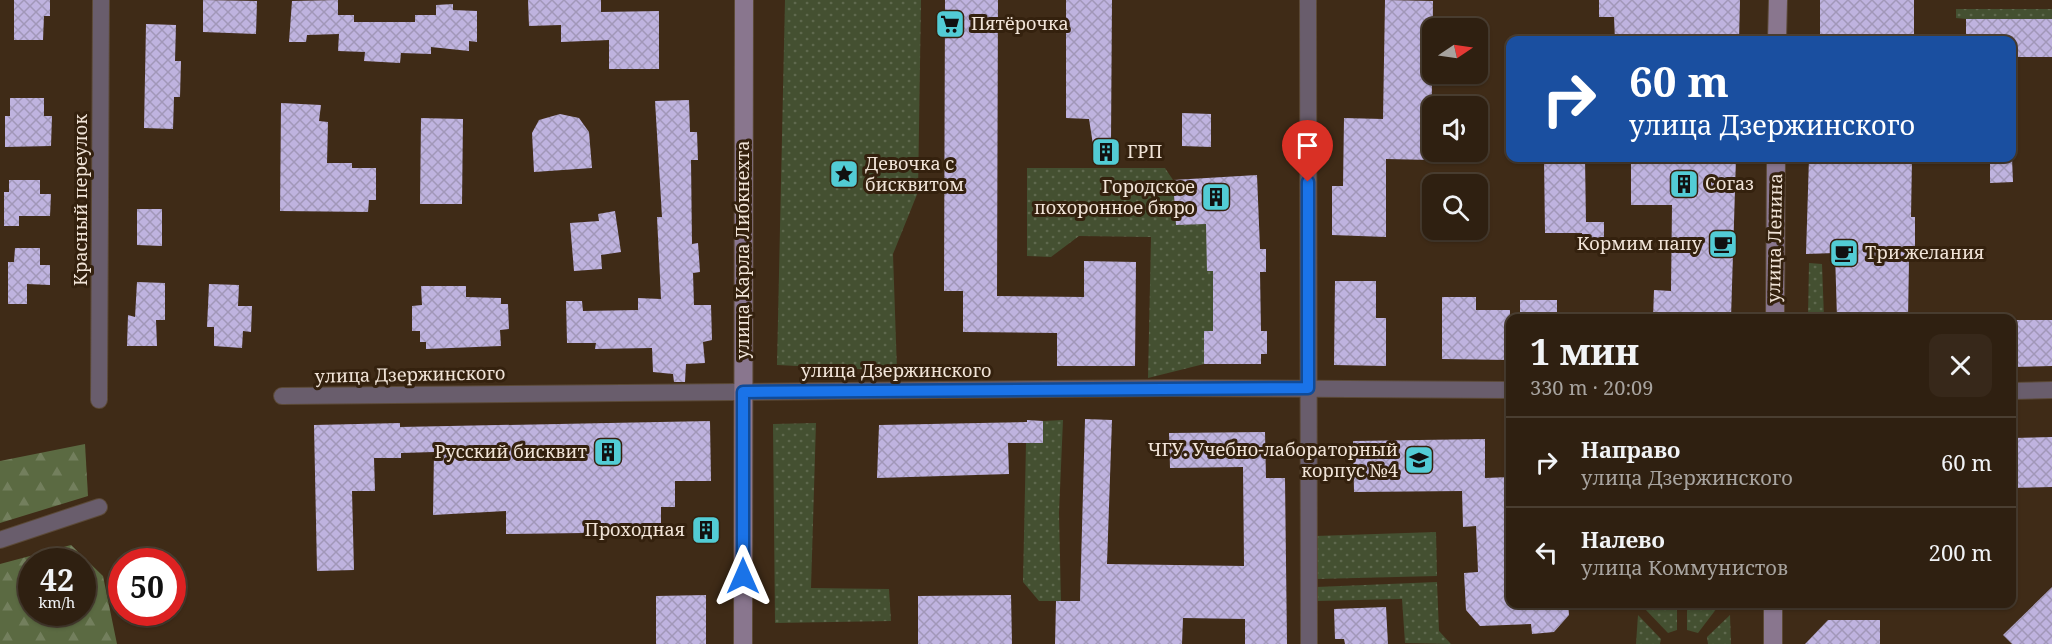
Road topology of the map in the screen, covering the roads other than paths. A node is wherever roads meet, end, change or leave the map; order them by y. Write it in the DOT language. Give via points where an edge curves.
graph roads {
  1 [pos="101,0"];
  2 [pos="744,0"];
  3 [pos="1308,0"];
  4 [pos="1778,0"];
  5 [pos="1778,36"];
  6 [pos="1776,162"];
  7 [pos="1775,314"];
  8 [pos="1308,388"];
  9 [pos="1506,390"];
  10 [pos="2052,390"];
  11 [pos="2016,391"];
  12 [pos="743,392"];
  13 [pos="282,396"];
  14 [pos="99,400"];
  15 [pos="99,507"];
  16 [pos="0,540"];
  17 [pos="1773,608"];
  18 [pos="743,644"];
  19 [pos="1309,644"];
  20 [pos="1773,644"];
  1 -- 14 [label="street, Красный переулок"];
  2 -- 12 [label="main road, улица Карла Либкнехта"];
  3 -- 8 [label="street"];
  4 -- 5 [label="main road"];
  6 -- 7 [label="main road, улица Ленина"];
  8 -- 9 [label="street, улица Дзержинского"];
  8 -- 12 [label="street, улица Дзержинского"];
  8 -- 19 [label="street"];
  10 -- 11 [label="street"];
  12 -- 13 [label="street, улица Дзержинского"];
  12 -- 18 [label="main road, улица Карла Либкнехта"];
  15 -- 16 [label="street"];
  17 -- 20 [label="main road"];
}
